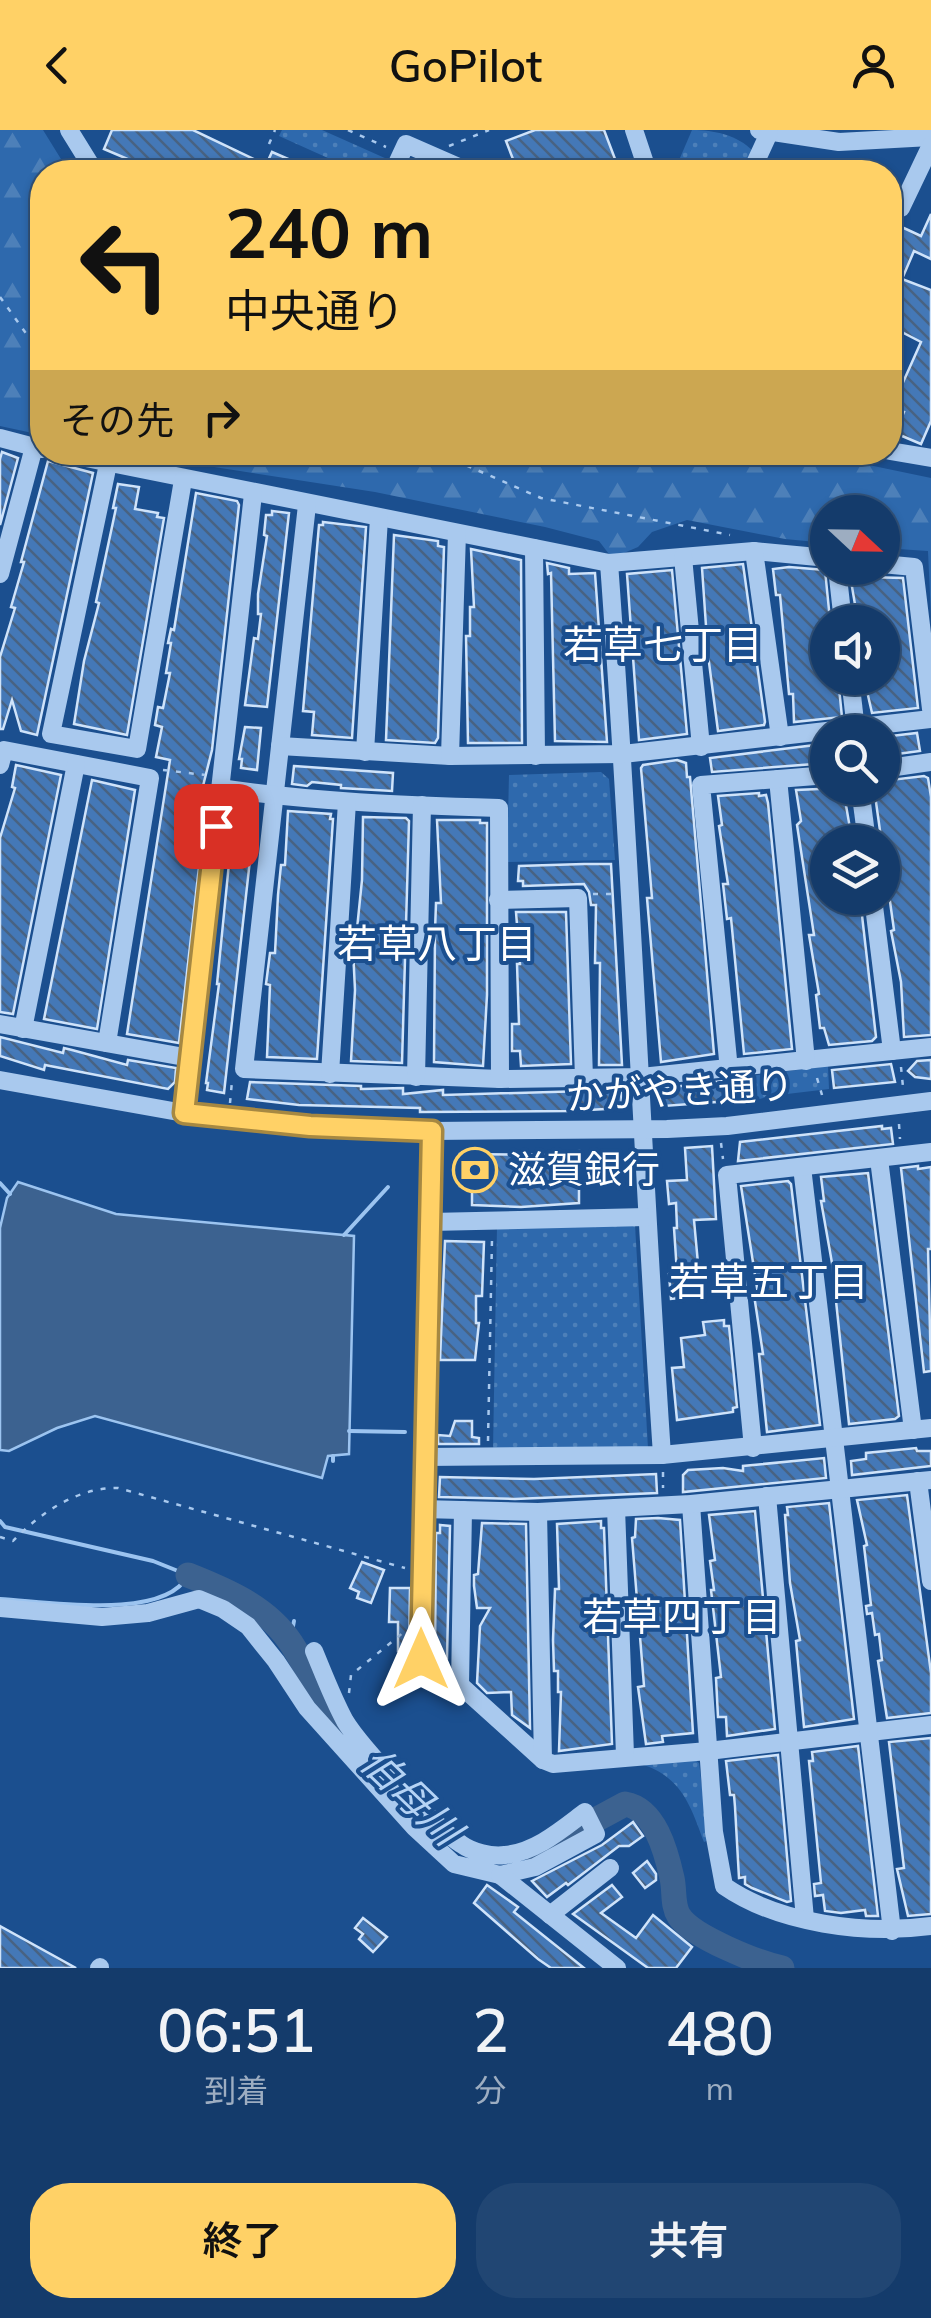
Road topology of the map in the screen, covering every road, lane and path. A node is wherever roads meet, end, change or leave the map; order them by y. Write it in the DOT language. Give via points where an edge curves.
graph roads {
  1 [pos="275,130"];
  2 [pos="348,130"];
  3 [pos="490,130"];
  4 [pos="634,130"];
  5 [pos="832,130"];
  6 [pos="864,130"];
  7 [pos="769,132"];
  8 [pos="76,134"];
  9 [pos="931,137"];
  10 [pos="269,144"];
  11 [pos="931,145"];
  12 [pos="402,154"];
  13 [pos="428,154"];
  14 [pos="89,160"];
  15 [pos="399,160"];
  16 [pos="442,160"];
  17 [pos="644,160"];
  18 [pos="756,160"];
  19 [pos="763,160"];
  20 [pos="902,206"];
  21 [pos="0,297"];
  22 [pos="30,339"];
  23 [pos="0,438"];
  24 [pos="30,446"];
  25 [pos="902,453"];
  26 [pos="931,458"];
  27 [pos="33,465"];
  28 [pos="108,465"];
  29 [pos="113,465"];
  30 [pos="465,465"];
  31 [pos="182,480"];
  32 [pos="252,494"];
  33 [pos="306,505"];
  34 [pos="379,518"];
  35 [pos="457,533"];
  36 [pos="728,535"];
  37 [pos="534,548"];
  38 [pos="754,550"];
  39 [pos="810,556"];
  40 [pos="683,557"];
  41 [pos="609,563"];
  42 [pos="900,566"];
  43 [pos="0,574"];
  44 [pos="931,709"];
  45 [pos="931,719"];
  46 [pos="900,724"];
  47 [pos="810,734"];
  48 [pos="780,736"];
  49 [pos="280,746"];
  50 [pos="701,747"];
  51 [pos="366,752"];
  52 [pos="623,754"];
  53 [pos="450,756"];
  54 [pos="536,756"];
  55 [pos="931,762"];
  56 [pos="76,764"];
  57 [pos="0,765"];
  58 [pos="900,766"];
  59 [pos="810,776"];
  60 [pos="778,779"];
  61 [pos="220,788"];
  62 [pos="274,796"];
  63 [pos="347,802"];
  64 [pos="422,805"];
  65 [pos="619,894"];
  66 [pos="578,898"];
  67 [pos="498,900"];
  68 [pos="875,915"];
  69 [pos="0,1024"];
  70 [pos="24,1029"];
  71 [pos="107,1044"];
  72 [pos="931,1047"];
  73 [pos="895,1051"];
  74 [pos="190,1058"];
  75 [pos="809,1060"];
  76 [pos="234,1070"];
  77 [pos="729,1070"];
  78 [pos="330,1074"];
  79 [pos="416,1077"];
  80 [pos="640,1077"];
  81 [pos="584,1078"];
  82 [pos="500,1079"];
  83 [pos="0,1080"];
  84 [pos="903,1086"];
  85 [pos="822,1095"];
  86 [pos="931,1101"];
  87 [pos="230,1105"];
  88 [pos="184,1113"];
  89 [pos="432,1131"];
  90 [pos="644,1131"];
  91 [pos="720,1136"];
  92 [pos="931,1152"];
  93 [pos="880,1159"];
  94 [pos="802,1166"];
  95 [pos="727,1176"];
  96 [pos="646,1217"];
  97 [pos="430,1222"];
  98 [pos="492,1222"];
  99 [pos="922,1429"];
  100 [pos="834,1439"];
  101 [pos="752,1448"];
  102 [pos="423,1458"];
  103 [pos="487,1458"];
  104 [pos="662,1460"];
  105 [pos="924,1480"];
  106 [pos="840,1488"];
  107 [pos="767,1496"];
  108 [pos="690,1504"];
  109 [pos="664,1505"];
  110 [pos="616,1508"];
  111 [pos="422,1509"];
  112 [pos="463,1510"];
  113 [pos="538,1512"];
  114 [pos="0,1537"];
  115 [pos="422,1573"];
  116 [pos="931,1580"];
  117 [pos="0,1608"];
  118 [pos="420,1633"];
  119 [pos="314,1651"];
  120 [pos="460,1685"];
  121 [pos="347,1724"];
  122 [pos="931,1725"];
  123 [pos="869,1733"];
  124 [pos="790,1743"];
  125 [pos="708,1752"];
  126 [pos="625,1756"];
  127 [pos="543,1760"];
  128 [pos="610,1868"];
  129 [pos="500,1875"];
  130 [pos="550,1914"];
  131 [pos="805,1918"];
  132 [pos="931,1926"];
  133 [pos="892,1931"];
  134 [pos="617,1968"];
  1 -- 10 [label="path"];
  2 -- 12 [label="path"];
  3 -- 13 [label="path"];
  4 -- 17 [label="street"];
  5 -- 6 [label="street"];
  7 -- 9 [label="street" via="839,142"];
  7 -- 18 [label="street"];
  7 -- 19 [label="street"];
  8 -- 14 [label="street"];
  11 -- 20 [label="street"];
  12 -- 13 [label="street" via="406,144"];
  12 -- 15 [label="street"];
  13 -- 16 [label="street"];
  21 -- 22 [label="path"];
  23 -- 24 [label="street"];
  25 -- 26 [label="street"];
  27 -- 43 [label="street"];
  28 -- 31 [label="street" via="51,734 137,750"];
  29 -- 31 [label="street"];
  30 -- 36 [label="path" via="541,498"];
  31 -- 32 [label="street"];
  32 -- 33 [label="street"];
  32 -- 61 [label="street"];
  33 -- 34 [label="street"];
  33 -- 49 [label="street"];
  34 -- 35 [label="street"];
  34 -- 51 [label="street"];
  35 -- 37 [label="street"];
  35 -- 53 [label="street"];
  37 -- 41 [label="street"];
  37 -- 54 [label="street"];
  38 -- 39 [label="street"];
  38 -- 40 [label="street"];
  38 -- 48 [label="street"];
  40 -- 41 [label="street"];
  40 -- 50 [label="street"];
  41 -- 52 [label="street"];
  42 -- 44 [label="street" via="914,567"];
  45 -- 46 [label="street"];
  47 -- 48 [label="street"];
  48 -- 50 [label="street"];
  49 -- 51 [label="street"];
  49 -- 62 [label="street"];
  50 -- 52 [label="street"];
  51 -- 53 [label="street"];
  52 -- 54 [label="street"];
  52 -- 80 [label="street"];
  53 -- 54 [label="street"];
  55 -- 58 [label="street"];
  56 -- 57 [label="street" via="4,750"];
  56 -- 70 [label="street"];
  56 -- 71 [label="street" via="150,778"];
  59 -- 60 [label="street"];
  60 -- 75 [label="street"];
  60 -- 77 [label="street" via="701,785"];
  61 -- 62 [label="street"];
  61 -- 74 [label="street"];
  62 -- 63 [label="street"];
  62 -- 78 [label="street" via="244,1069"];
  63 -- 64 [label="street"];
  63 -- 78 [label="street"];
  64 -- 67 [label="street" via="498,808"];
  64 -- 79 [label="street"];
  65 -- 66 [label="path"];
  66 -- 67 [label="street"];
  66 -- 81 [label="street"];
  67 -- 82 [label="street"];
  68 -- 73 [label="street"];
  69 -- 70 [label="street"];
  70 -- 71 [label="street"];
  71 -- 74 [label="street"];
  72 -- 73 [label="street"];
  73 -- 75 [label="street"];
  73 -- 84 [label="path"];
  74 -- 88 [label="street"];
  75 -- 77 [label="street"];
  75 -- 85 [label="path"];
  76 -- 87 [label="path"];
  77 -- 80 [label="street"];
  78 -- 79 [label="street"];
  79 -- 82 [label="street"];
  80 -- 81 [label="street"];
  80 -- 90 [label="street"];
  81 -- 82 [label="street"];
  83 -- 88 [label="street, かがやき通り"];
  86 -- 90 [label="street, かがやき通り"];
  88 -- 89 [label="street, かがやき通り"];
  89 -- 90 [label="street, かがやき通り"];
  89 -- 97 [label="street"];
  90 -- 96 [label="street"];
  91 -- 95 [label="path"];
  92 -- 93 [label="street"];
  93 -- 94 [label="street"];
  93 -- 99 [label="street"];
  94 -- 95 [label="street"];
  94 -- 100 [label="street"];
  95 -- 101 [label="street"];
  96 -- 98 [label="street"];
  96 -- 104 [label="street"];
  97 -- 98 [label="street"];
  97 -- 102 [label="street"];
  98 -- 103 [label="path"];
  99 -- 100 [label="street"];
  100 -- 101 [label="street"];
  100 -- 106 [label="street"];
  101 -- 104 [label="street"];
  102 -- 103 [label="street"];
  102 -- 111 [label="street"];
  103 -- 104 [label="street"];
  104 -- 109 [label="path"];
  105 -- 106 [label="street"];
  105 -- 116 [label="street"];
  106 -- 107 [label="street"];
  106 -- 123 [label="street"];
  107 -- 108 [label="street"];
  107 -- 124 [label="street"];
  108 -- 109 [label="street"];
  108 -- 125 [label="street"];
  109 -- 110 [label="street"];
  110 -- 113 [label="street"];
  110 -- 126 [label="street"];
  111 -- 112 [label="street"];
  111 -- 115 [label="street"];
  112 -- 113 [label="street"];
  112 -- 120 [label="street"];
  113 -- 127 [label="street"];
  114 -- 115 [label="path" via="12,1541 36,1516 98,1487 118,1488"];
  115 -- 118 [label="street"];
  117 -- 129 [label="street" via="102,1617 199,1599 223,1609 248,1626 306,1708 415,1828 454,1864"];
  118 -- 120 [label="street" via="421,1659"];
  118 -- 121 [label="path" via="401,1631 351,1675"];
  119 -- 121 [label="street"];
  120 -- 127 [label="street"];
  121 -- 129 [label="street" via="425,1812 479,1852 503,1856 525,1850 584,1812 596,1834 535,1867"];
  122 -- 123 [label="street"];
  123 -- 124 [label="street"];
  123 -- 133 [label="street"];
  124 -- 125 [label="street"];
  124 -- 131 [label="street"];
  125 -- 126 [label="street"];
  125 -- 131 [label="street" via="724,1886 776,1914"];
  126 -- 127 [label="street"];
  128 -- 130 [label="street"];
  129 -- 130 [label="street"];
  130 -- 134 [label="street"];
  131 -- 133 [label="street"];
  132 -- 133 [label="street"];
}
